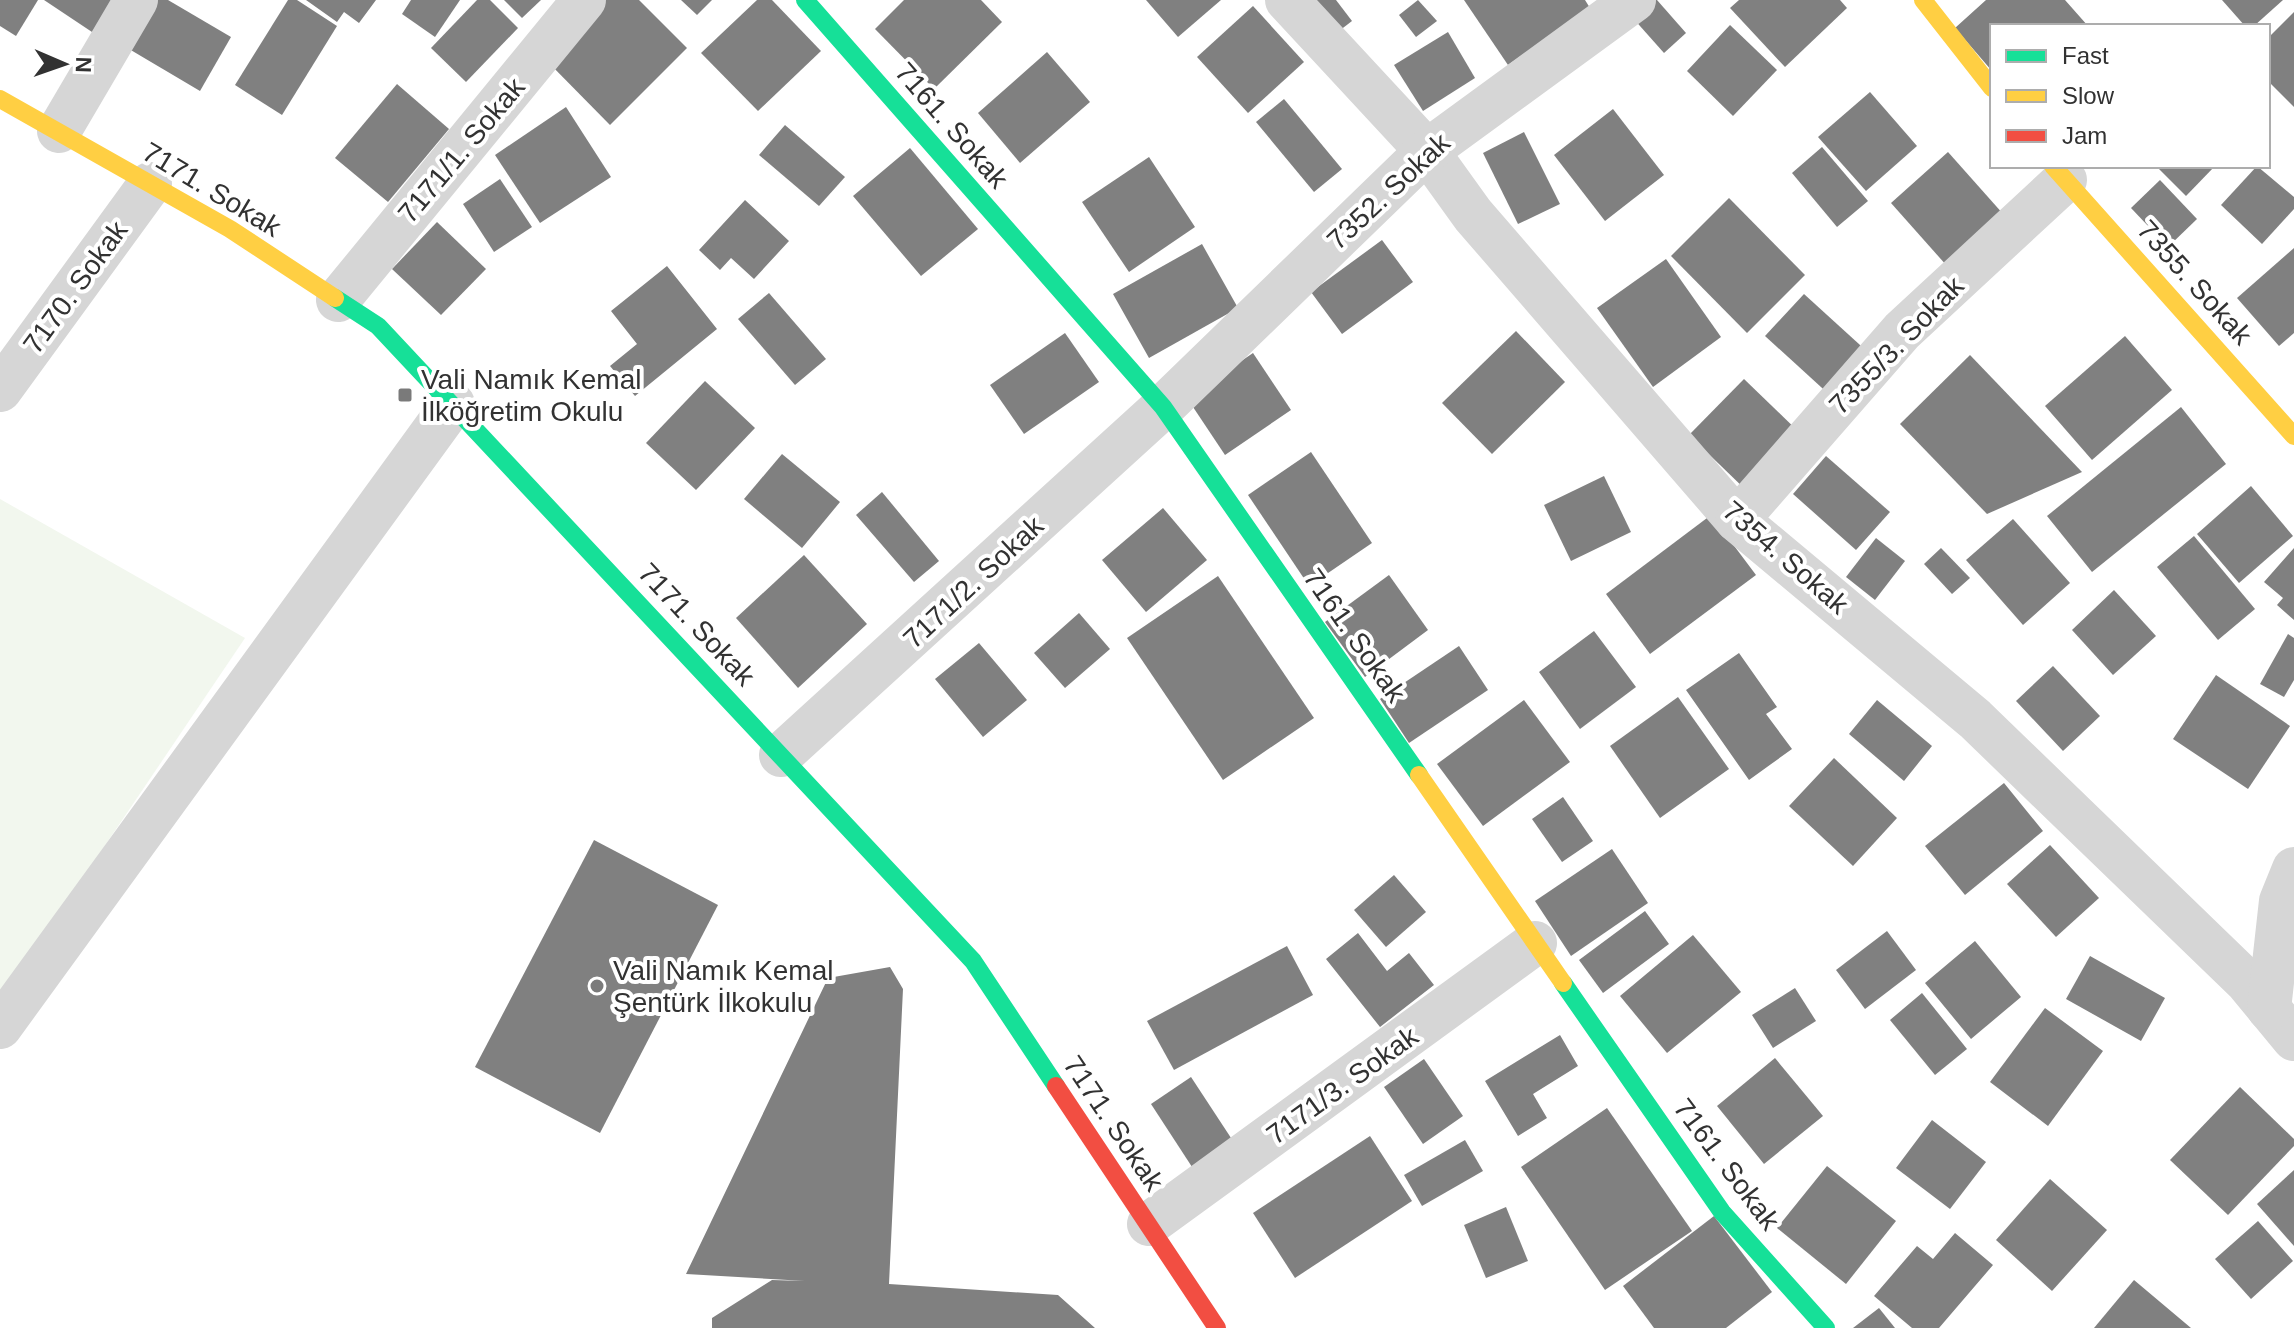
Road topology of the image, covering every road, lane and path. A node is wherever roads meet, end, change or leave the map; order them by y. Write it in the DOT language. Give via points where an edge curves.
graph roads {
  1 [pos="136,0"];
  2 [pos="584,0"];
  3 [pos="805,0"];
  4 [pos="1287,0"];
  5 [pos="1634,0"];
  6 [pos="1923,0"];
  7 [pos="1990,85"];
  8 [pos="0,99"];
  9 [pos="59,131"];
  10 [pos="1427,151"];
  11 [pos="2059,173"];
  12 [pos="150,184"];
  13 [pos="338,300"];
  14 [pos="0,390"];
  15 [pos="453,404"];
  16 [pos="1163,407"];
  17 [pos="2294,436"];
  18 [pos="1737,520"];
  19 [pos="781,755"];
  20 [pos="2294,869"];
  21 [pos="1535,943"];
  22 [pos="2282,1024"];
  23 [pos="0,1027"];
  24 [pos="1149,1224"];
  25 [pos="1217,1328"];
  26 [pos="1826,1328"];
  1 -- 9 [label="street"];
  2 -- 13 [label="street, 7171/1. Sokak"];
  3 -- 16 [label="street, 7161. Sokak"];
  4 -- 10 [label="street, 7354. Sokak"];
  5 -- 10 [label="street, 7352. Sokak"];
  6 -- 7 [label="street"];
  8 -- 9 [label="street, 7171. Sokak"];
  9 -- 12 [label="street, 7171. Sokak"];
  10 -- 16 [label="street, 7352. Sokak"];
  10 -- 18 [label="street, 7354. Sokak" via="1473,215"];
  11 -- 17 [label="street, 7355. Sokak"];
  11 -- 18 [label="street, 7355/3. Sokak" via="1902,331"];
  12 -- 13 [label="street, 7171. Sokak"];
  12 -- 14 [label="street, 7170. Sokak"];
  13 -- 15 [label="street, 7171. Sokak" via="378,326"];
  15 -- 19 [label="street, 7171. Sokak"];
  15 -- 23 [label="street"];
  16 -- 19 [label="street, 7171/2. Sokak"];
  16 -- 21 [label="street, 7161. Sokak"];
  18 -- 22 [label="street, 7354. Sokak" via="1975,719 2247,982"];
  19 -- 24 [label="street, 7171. Sokak" via="973,961"];
  20 -- 22 [label="street" via="2281,901"];
  21 -- 24 [label="street, 7171/3. Sokak"];
  21 -- 26 [label="street, 7161. Sokak" via="1722,1212"];
  24 -- 25 [label="street, 7171. Sokak"];
}
